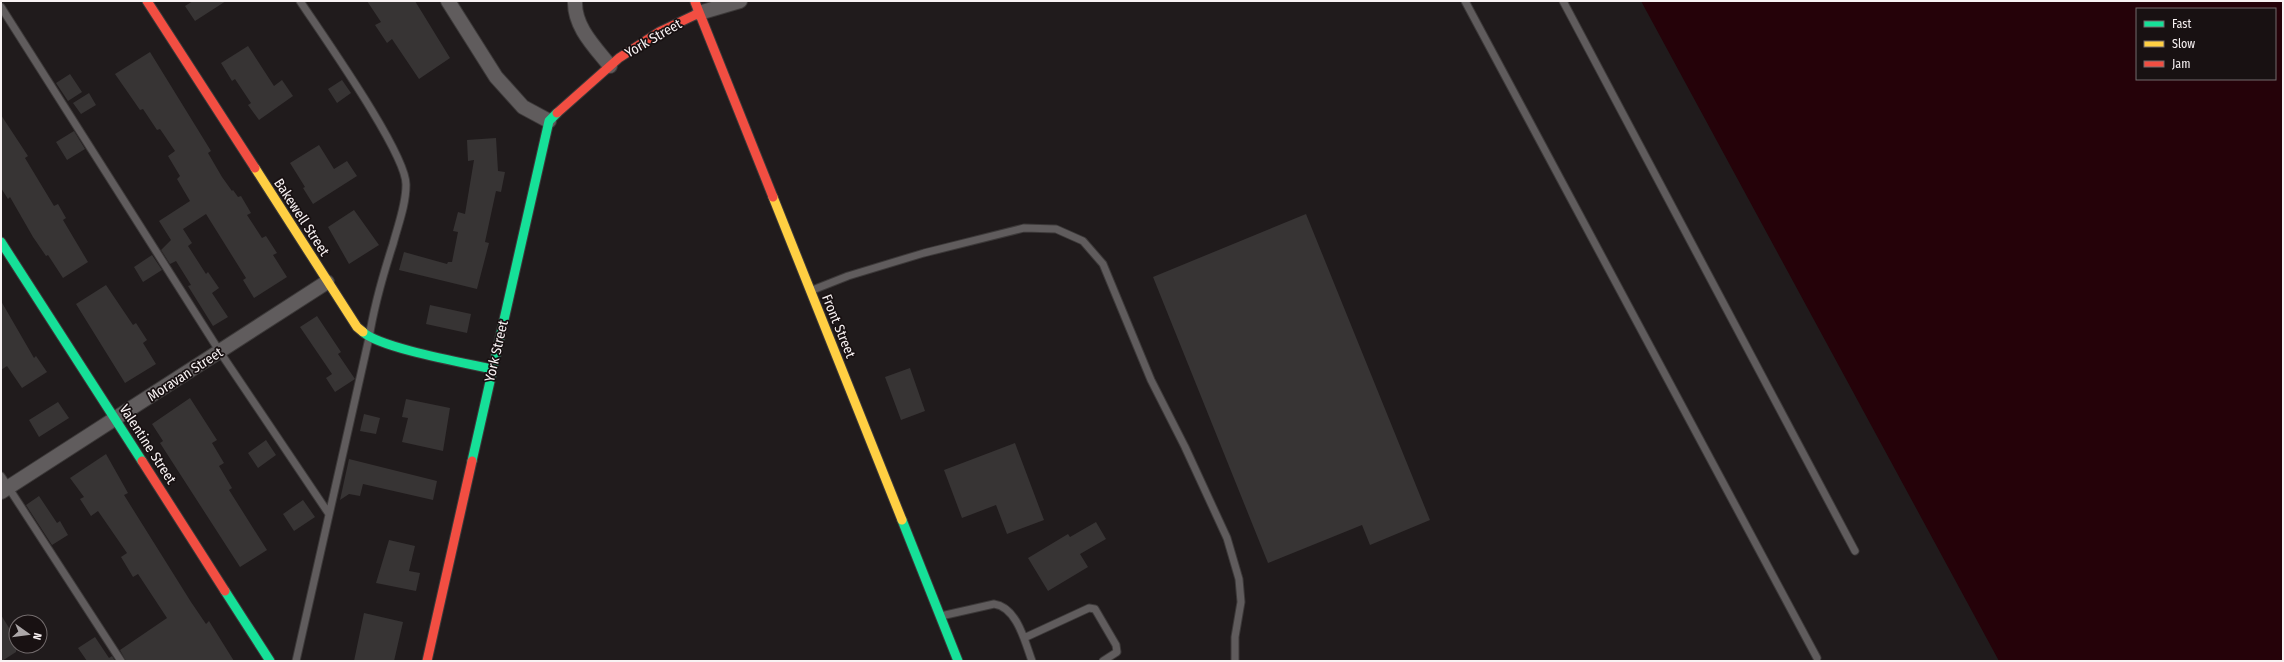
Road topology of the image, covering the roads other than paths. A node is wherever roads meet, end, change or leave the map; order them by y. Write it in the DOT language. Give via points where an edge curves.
graph roads {
  1 [pos="147,1"];
  2 [pos="300,1"];
  3 [pos="448,1"];
  4 [pos="575,1"];
  5 [pos="740,1"];
  6 [pos="1465,1"];
  7 [pos="1563,1"];
  8 [pos="1,7"];
  9 [pos="697,7"];
  10 [pos="610,66"];
  11 [pos="550,121"];
  12 [pos="1,242"];
  13 [pos="327,282"];
  14 [pos="810,291"];
  15 [pos="369,338"];
  16 [pos="220,352"];
  17 [pos="492,369"];
  18 [pos="116,419"];
  19 [pos="3,485"];
  20 [pos="329,514"];
  21 [pos="1855,551"];
  22 [pos="941,616"];
  23 [pos="1024,638"];
  24 [pos="1817,658"];
  25 [pos="121,661"];
  26 [pos="270,661"];
  27 [pos="296,661"];
  28 [pos="427,661"];
  29 [pos="958,661"];
  30 [pos="1032,661"];
  31 [pos="1103,661"];
  32 [pos="1235,661"];
  1 -- 13 [label="street, Bakewell Street"];
  2 -- 15 [label="lane" via="379,124 407,183 404,205 374,308"];
  3 -- 11 [label="street" via="496,77 523,107"];
  4 -- 10 [label="street, York Street" via="575,13 582,30"];
  5 -- 9 [label="street"];
  6 -- 24 [label="lane"];
  7 -- 21 [label="lane"];
  8 -- 16 [label="lane"];
  9 -- 10 [label="street, York Street"];
  9 -- 14 [label="street, Front Street"];
  10 -- 11 [label="street, York Street"];
  11 -- 17 [label="street, York Street"];
  12 -- 18 [label="street, Valentine Street"];
  13 -- 15 [label="street, Bakewell Street" via="354,322"];
  13 -- 16 [label="street, Moravan Street"];
  14 -- 22 [label="street, Front Street"];
  14 -- 32 [label="lane" via="848,276 924,253 1024,228 1056,229 1083,241 1103,264 1151,380 1227,538 1239,579 1241,602 1235,637"];
  15 -- 17 [label="street"];
  15 -- 20 [label="lane"];
  16 -- 18 [label="street, Moravan Street"];
  16 -- 20 [label="lane"];
  17 -- 28 [label="street, York Street"];
  18 -- 19 [label="street, Moravan Street"];
  18 -- 26 [label="street, Valentine Street"];
  19 -- 25 [label="lane"];
  20 -- 27 [label="lane"];
  22 -- 23 [label="lane" via="994,604 1001,605 1008,608"];
  22 -- 29 [label="street, Front Street"];
  23 -- 30 [label="lane"];
  23 -- 31 [label="lane" via="1089,608 1095,609 1117,652"];
}
